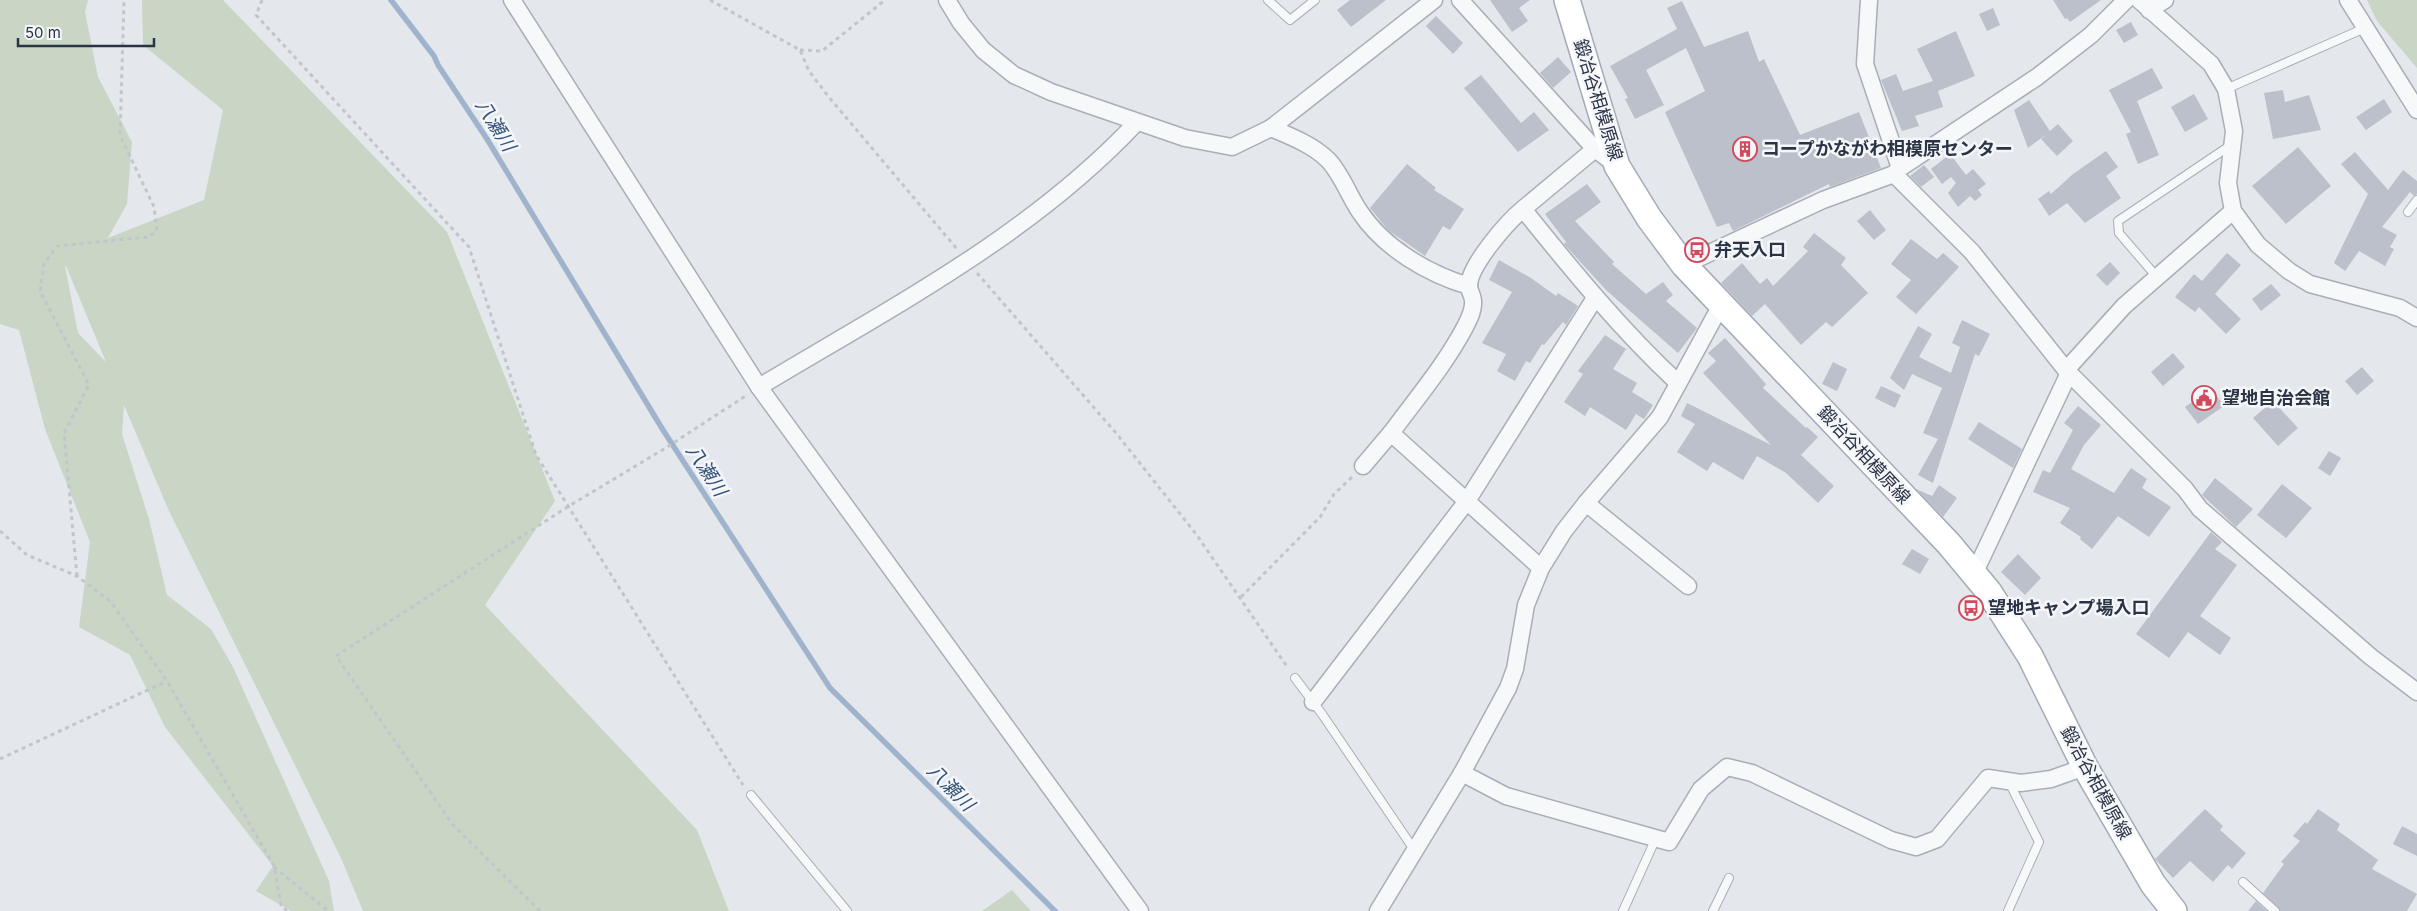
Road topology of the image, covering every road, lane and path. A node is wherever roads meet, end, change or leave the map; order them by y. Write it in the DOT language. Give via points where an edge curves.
graph roads {
  1 [pos="124,0"];
  2 [pos="262,0"];
  3 [pos="512,0"];
  4 [pos="710,0"];
  5 [pos="885,0"];
  6 [pos="947,0"];
  7 [pos="1268,0"];
  8 [pos="1316,0"];
  9 [pos="1434,0"];
  10 [pos="1460,0"];
  11 [pos="1567,0"];
  12 [pos="1869,0"];
  13 [pos="2126,0"];
  14 [pos="2165,0"];
  15 [pos="2348,0"];
  16 [pos="2144,5"];
  17 [pos="2365,28"];
  18 [pos="800,50"];
  19 [pos="2226,89"];
  20 [pos="2417,110"];
  21 [pos="1136,123"];
  22 [pos="1271,128"];
  23 [pos="2231,145"];
  24 [pos="1595,149"];
  25 [pos="1617,166"];
  26 [pos="1897,171"];
  27 [pos="2417,200"];
  28 [pos="1523,209"];
  29 [pos="2233,211"];
  30 [pos="2408,212"];
  31 [pos="967,261"];
  32 [pos="1684,265"];
  33 [pos="2156,276"];
  34 [pos="1469,286"];
  35 [pos="1595,298"];
  36 [pos="1721,305"];
  37 [pos="2417,318"];
  38 [pos="2068,371"];
  39 [pos="1678,383"];
  40 [pos="760,387"];
  41 [pos="1390,433"];
  42 [pos="1363,466"];
  43 [pos="1468,501"];
  44 [pos="1586,503"];
  45 [pos="570,506"];
  46 [pos="0,531"];
  47 [pos="1541,568"];
  48 [pos="1974,574"];
  49 [pos="77,576"];
  50 [pos="1688,586"];
  51 [pos="1241,597"];
  52 [pos="1295,678"];
  53 [pos="167,681"];
  54 [pos="2417,692"];
  55 [pos="1313,702"];
  56 [pos="0,759"];
  57 [pos="2085,767"];
  58 [pos="1462,773"];
  59 [pos="2008,782"];
  60 [pos="751,796"];
  61 [pos="1656,838"];
  62 [pos="1415,851"];
  63 [pos="274,866"];
  64 [pos="1729,878"];
  65 [pos="2243,882"];
  66 [pos="287,911"];
  67 [pos="328,911"];
  68 [pos="540,911"];
  69 [pos="846,911"];
  70 [pos="1140,911"];
  71 [pos="1378,911"];
  72 [pos="1623,911"];
  73 [pos="1713,911"];
  74 [pos="2008,911"];
  75 [pos="2174,911"];
  76 [pos="2275,911"];
  1 -- 49 [label="path" via="120,135 154,207 157,231 148,237 57,246 44,264 40,291 89,385 64,433"];
  2 -- 45 [label="path" via="256,15 469,247 536,455"];
  3 -- 40 [label="street"];
  4 -- 18 [label="path"];
  5 -- 18 [label="path" via="822,51"];
  6 -- 21 [label="street" via="960,23 982,50 1014,75"];
  7 -- 8 [label="lane" via="1290,20"];
  9 -- 22 [label="street"];
  10 -- 24 [label="street"];
  11 -- 25 [label="main road, 鍛冶谷相模原線"];
  12 -- 26 [label="street" via="1865,64"];
  13 -- 26 [label="street" via="2091,35 2037,77"];
  14 -- 16 [label="street"];
  15 -- 17 [label="street"];
  16 -- 19 [label="street" via="2211,64"];
  17 -- 19 [label="lane"];
  17 -- 20 [label="street"];
  18 -- 31 [label="path" via="809,71 828,96"];
  19 -- 23 [label="street" via="2234,131"];
  21 -- 22 [label="street" via="1185,138 1232,147"];
  21 -- 31 [label="street" via="1104,157 1050,202"];
  22 -- 34 [label="street" via="1320,153 1330,162 1362,214 1402,254"];
  23 -- 29 [label="street" via="2228,183"];
  23 -- 33 [label="lane" via="2118,221 2119,233"];
  24 -- 25 [label="street"];
  24 -- 28 [label="street"];
  25 -- 32 [label="main road, 鍛冶谷相模原線" via="1649,218"];
  26 -- 32 [label="street" via="1823,200"];
  26 -- 38 [label="street" via="1972,252"];
  27 -- 30 [label="lane"];
  28 -- 34 [label="street" via="1510,219 1478,261"];
  28 -- 35 [label="street"];
  29 -- 33 [label="street"];
  29 -- 37 [label="street" via="2258,245 2310,284 2400,308"];
  31 -- 40 [label="street"];
  31 -- 51 [label="path" via="1116,433"];
  32 -- 36 [label="main road, 鍛冶谷相模原線"];
  33 -- 38 [label="street" via="2124,306"];
  34 -- 41 [label="street" via="1473,302 1465,327 1445,360"];
  35 -- 39 [label="street" via="1636,344"];
  35 -- 43 [label="street"];
  36 -- 39 [label="street"];
  36 -- 48 [label="main road, 鍛冶谷相模原線"];
  38 -- 48 [label="street"];
  38 -- 54 [label="street" via="2185,489 2200,509 2371,657"];
  39 -- 44 [label="street" via="1660,417"];
  40 -- 45 [label="path"];
  40 -- 70 [label="street"];
  41 -- 42 [label="street"];
  41 -- 43 [label="street"];
  42 -- 51 [label="path" via="1334,494 1320,517"];
  43 -- 47 [label="street"];
  43 -- 55 [label="street"];
  44 -- 47 [label="street"];
  44 -- 50 [label="street"];
  45 -- 60 [label="path"];
  45 -- 68 [label="path" via="336,656 453,825"];
  46 -- 49 [label="path" via="27,555"];
  47 -- 58 [label="street" via="1523,619 1515,669 1508,688"];
  48 -- 57 [label="main road, 鍛冶谷相模原線" via="2030,656"];
  49 -- 53 [label="path" via="110,602"];
  51 -- 52 [label="path"];
  52 -- 55 [label="lane"];
  53 -- 56 [label="path"];
  53 -- 63 [label="path"];
  55 -- 62 [label="lane"];
  57 -- 59 [label="street" via="2051,779 2021,784"];
  57 -- 75 [label="main road, 鍛冶谷相模原線" via="2153,884"];
  58 -- 61 [label="street" via="1506,796"];
  58 -- 62 [label="street"];
  59 -- 61 [label="street" via="1988,778 1937,839 1916,847 1891,840 1752,773 1727,767 1701,789 1669,842"];
  59 -- 74 [label="lane" via="2039,842"];
  60 -- 69 [label="lane"];
  61 -- 72 [label="lane"];
  62 -- 71 [label="street"];
  63 -- 66 [label="path" via="281,905"];
  63 -- 67 [label="path"];
  64 -- 73 [label="lane"];
  65 -- 76 [label="lane"];
}
